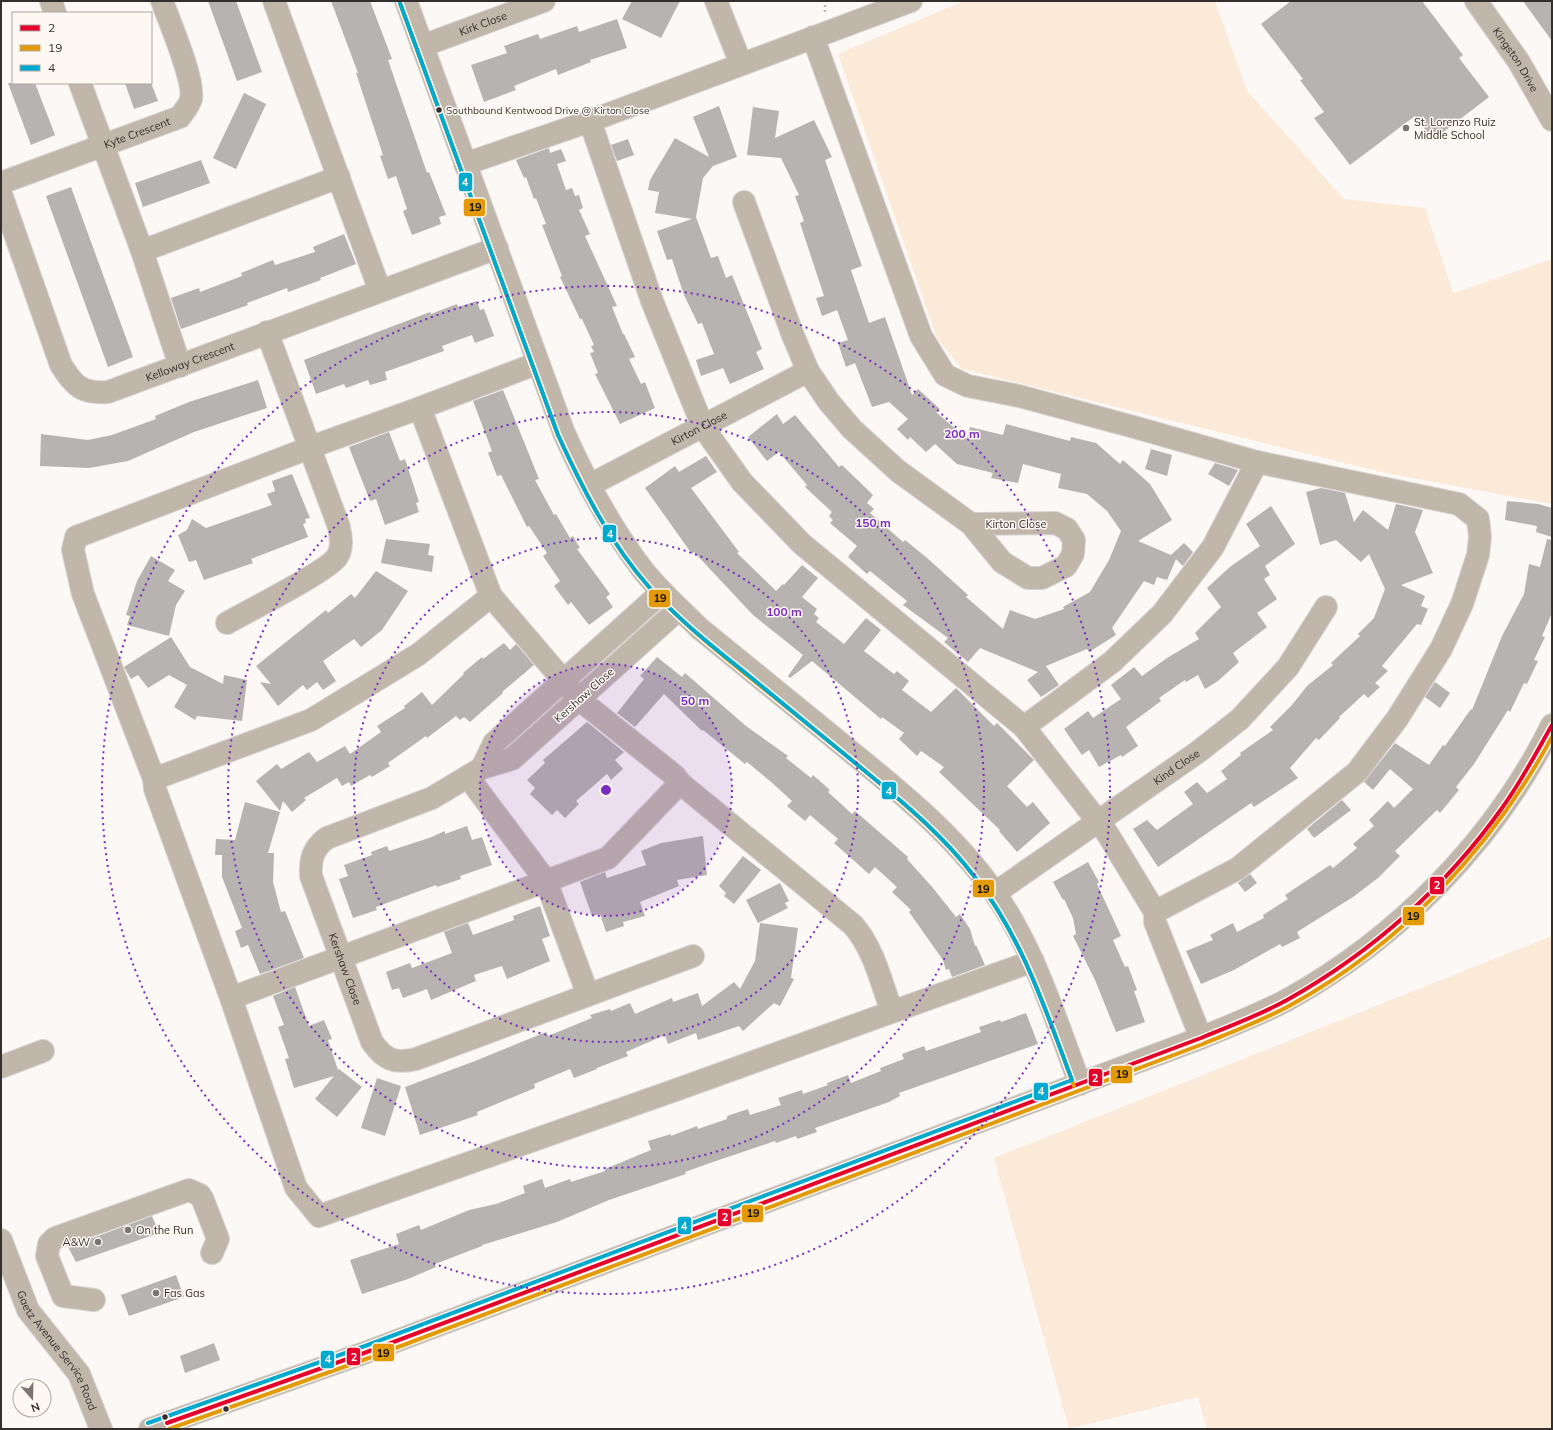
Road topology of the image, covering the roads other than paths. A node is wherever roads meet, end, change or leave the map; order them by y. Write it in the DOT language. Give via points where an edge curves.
graph roads {
  1 [pos="51,1"];
  2 [pos="162,1"];
  3 [pos="274,1"];
  4 [pos="406,1"];
  5 [pos="544,1"];
  6 [pos="716,1"];
  7 [pos="911,1"];
  8 [pos="1476,1"];
  9 [pos="55,12"];
  10 [pos="813,37"];
  11 [pos="422,46"];
  12 [pos="741,64"];
  13 [pos="80,84"];
  14 [pos="1552,120"];
  15 [pos="590,121"];
  16 [pos="103,146"];
  17 [pos="465,164"];
  18 [pos="339,178"];
  19 [pos="1,183"];
  20 [pos="1,194"];
  21 [pos="744,202"];
  22 [pos="497,248"];
  23 [pos="142,251"];
  24 [pos="380,291"];
  25 [pos="267,332"];
  26 [pos="538,363"];
  27 [pos="180,366"];
  28 [pos="808,370"];
  29 [pos="420,408"];
  30 [pos="703,427"];
  31 [pos="309,448"];
  32 [pos="1257,462"];
  33 [pos="590,485"];
  34 [pos="971,524"];
  35 [pos="662,592"];
  36 [pos="491,596"];
  37 [pos="1326,607"];
  38 [pos="679,609"];
  39 [pos="227,623"];
  40 [pos="562,681"];
  41 [pos="580,700"];
  42 [pos="1552,725"];
  43 [pos="1024,727"];
  44 [pos="475,773"];
  45 [pos="154,779"];
  46 [pos="680,783"];
  47 [pos="1099,821"];
  48 [pos="546,881"];
  49 [pos="995,893"];
  50 [pos="1155,912"];
  51 [pos="693,956"];
  52 [pos="342,958"];
  53 [pos="1033,961"];
  54 [pos="588,995"];
  55 [pos="231,998"];
  56 [pos="892,1012"];
  57 [pos="1201,1038"];
  58 [pos="43,1051"];
  59 [pos="1,1067"];
  60 [pos="1080,1084"];
  61 [pos="1,1240"];
  62 [pos="212,1253"];
  63 [pos="94,1300"];
  64 [pos="101,1429"];
  65 [pos="150,1429"];
  1 -- 9 [label="street"];
  2 -- 16 [label="street, Kyte Crescent" via="190,83 191,97 188,107 180,117"];
  3 -- 18 [label="street"];
  4 -- 11 [label="street"];
  5 -- 11 [label="street, Kirk Close"];
  6 -- 12 [label="street"];
  7 -- 10 [label="street"];
  8 -- 14 [label="street, Kingston Drive" via="1519,62"];
  10 -- 12 [label="street"];
  10 -- 32 [label="street" via="921,336 945,375 968,386 1019,396"];
  11 -- 17 [label="street"];
  12 -- 15 [label="street"];
  13 -- 16 [label="street"];
  15 -- 17 [label="street"];
  15 -- 30 [label="street" via="652,301"];
  16 -- 19 [label="street, Kyte Crescent"];
  16 -- 23 [label="street"];
  17 -- 22 [label="street"];
  18 -- 23 [label="street"];
  18 -- 24 [label="street"];
  20 -- 27 [label="street, Kelloway Crescent" via="69,379 82,390 93,393 108,392"];
  21 -- 28 [label="street, Kirton Close"];
  22 -- 24 [label="street, Kelloway Crescent"];
  22 -- 26 [label="street"];
  23 -- 27 [label="street"];
  24 -- 25 [label="street, Kelloway Crescent"];
  25 -- 27 [label="street, Kelloway Crescent"];
  25 -- 31 [label="street"];
  26 -- 29 [label="street"];
  26 -- 33 [label="street" via="564,433"];
  28 -- 30 [label="street, Kirton Close"];
  28 -- 34 [label="street, Kirton Close" via="840,416 878,455"];
  29 -- 31 [label="street"];
  29 -- 36 [label="street"];
  30 -- 33 [label="street, Kirton Close"];
  30 -- 43 [label="street" via="742,482 802,544"];
  31 -- 39 [label="street" via="339,527 341,548 337,558 322,570"];
  31 -- 45 [label="street" via="76,537 73,550 83,594"];
  32 -- 43 [label="street" via="1213,547 1162,614 1112,662"];
  32 -- 50 [label="street" via="1459,504 1478,519 1478,555 1462,604 1441,649 1397,719 1357,772 1237,869"];
  33 -- 35 [label="street" via="642,570"];
  35 -- 38 [label="street"];
  35 -- 40 [label="street"];
  36 -- 40 [label="street"];
  36 -- 45 [label="street" via="419,654 311,720"];
  37 -- 47 [label="street, Kind Close" via="1288,667 1240,719 1198,752"];
  38 -- 41 [label="street, Kershaw Close"];
  38 -- 49 [label="street" via="894,788 964,854"];
  40 -- 41 [label="street"];
  40 -- 44 [label="street" via="494,743"];
  41 -- 44 [label="street, Kershaw Close" via="512,759"];
  41 -- 46 [label="street" via="675,776"];
  42 -- 57 [label="street" via="1528,772 1496,817 1461,862 1425,898 1336,970 1286,1000"];
  43 -- 47 [label="street"];
  44 -- 48 [label="street"];
  44 -- 52 [label="street, Kershaw Close" via="432,798 327,838 318,845 313,853 312,876"];
  45 -- 55 [label="street" via="155,789"];
  46 -- 48 [label="street" via="608,858"];
  46 -- 56 [label="street" via="853,925 870,950"];
  47 -- 49 [label="street, Kind Close"];
  47 -- 50 [label="street"];
  48 -- 52 [label="street"];
  48 -- 54 [label="street"];
  49 -- 53 [label="street"];
  50 -- 57 [label="street" via="1155,922"];
  51 -- 54 [label="street, Kershaw Close"];
  52 -- 54 [label="street, Kershaw Close" via="372,1042 379,1053 390,1060 403,1062"];
  52 -- 55 [label="street"];
  53 -- 56 [label="street"];
  53 -- 60 [label="street"];
  55 -- 56 [label="street" via="296,1188 319,1216"];
  57 -- 60 [label="street"];
  58 -- 59 [label="street"];
  60 -- 65 [label="street" via="367,1352"];
  61 -- 64 [label="street, Gaetz Avenue Service Road" via="28,1310 79,1374"];
  62 -- 63 [label="street" via="218,1239 204,1200 189,1190 55,1238 49,1244 47,1256 63,1296"];
}
